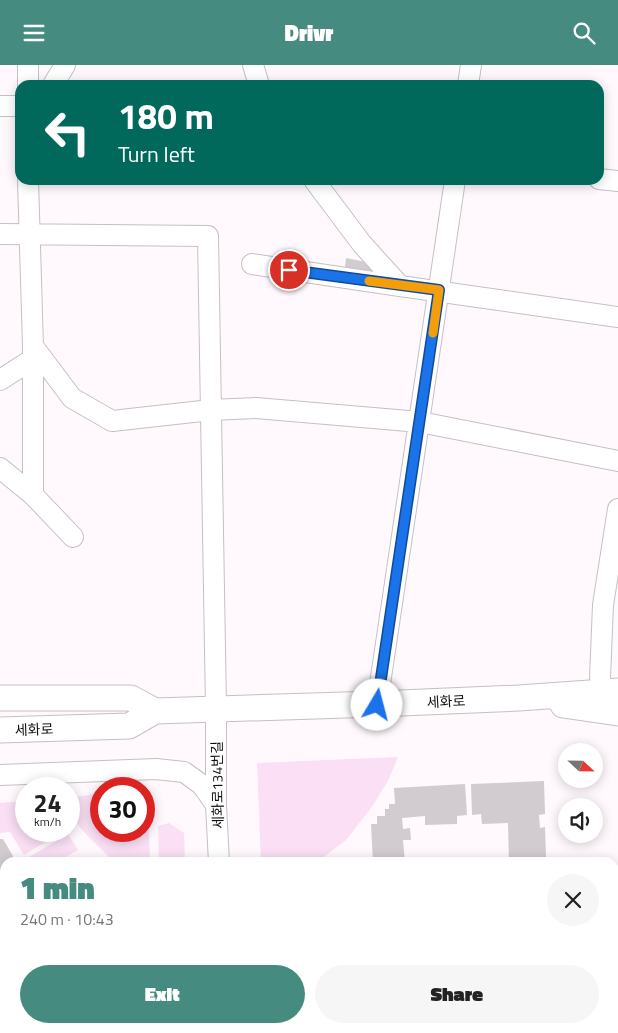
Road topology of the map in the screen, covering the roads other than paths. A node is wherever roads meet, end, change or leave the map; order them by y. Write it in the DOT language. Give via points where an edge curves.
graph roads {
  1 [pos="28,65"];
  2 [pos="65,65"];
  3 [pos="253,65"];
  4 [pos="471,65"];
  5 [pos="28,80"];
  6 [pos="56,80"];
  7 [pos="258,80"];
  8 [pos="469,80"];
  9 [pos="0,106"];
  10 [pos="15,107"];
  11 [pos="604,180"];
  12 [pos="618,181"];
  13 [pos="28,185"];
  14 [pos="318,185"];
  15 [pos="454,185"];
  16 [pos="0,234"];
  17 [pos="29,234"];
  18 [pos="252,264"];
  19 [pos="400,286"];
  20 [pos="439,290"];
  21 [pos="618,317"];
  22 [pos="33,353"];
  23 [pos="0,380"];
  24 [pos="211,410"];
  25 [pos="420,422"];
  26 [pos="618,461"];
  27 [pos="0,468"];
  28 [pos="33,495"];
  29 [pos="618,509"];
  30 [pos="73,537"];
  31 [pos="612,681"];
  32 [pos="0,698"];
  33 [pos="519,698"];
  34 [pos="377,705"];
  35 [pos="216,708"];
  36 [pos="155,711"];
  37 [pos="618,713"];
  38 [pos="0,730"];
  39 [pos="0,775"];
  40 [pos="216,805"];
  41 [pos="219,857"];
  1 -- 5 [label="street"];
  2 -- 6 [label="street"];
  3 -- 7 [label="street"];
  4 -- 8 [label="street"];
  9 -- 10 [label="street"];
  11 -- 12 [label="street"];
  13 -- 17 [label="street"];
  14 -- 19 [label="street" via="362,244"];
  15 -- 20 [label="street"];
  16 -- 17 [label="street"];
  17 -- 22 [label="street"];
  17 -- 24 [label="street, 세화로134번길" via="208,236"];
  18 -- 19 [label="street"];
  19 -- 20 [label="street"];
  20 -- 21 [label="street"];
  20 -- 25 [label="street"];
  22 -- 23 [label="street"];
  22 -- 24 [label="street" via="72,398 112,421"];
  22 -- 28 [label="street"];
  24 -- 25 [label="street" via="256,408"];
  24 -- 35 [label="street, 세화로134번길"];
  25 -- 26 [label="street"];
  25 -- 34 [label="street"];
  27 -- 28 [label="street"];
  28 -- 30 [label="street"];
  29 -- 31 [label="street" via="604,605"];
  31 -- 33 [label="main road, 세화로"];
  32 -- 36 [label="main road" via="131,698"];
  33 -- 34 [label="main road, 세화로"];
  33 -- 37 [label="main road"];
  34 -- 35 [label="main road, 세화로"];
  35 -- 36 [label="main road, 세화로"];
  35 -- 40 [label="street, 세화로134번길"];
  36 -- 38 [label="main road, 세화로" via="129,726"];
  39 -- 40 [label="street" via="156,769 184,772 202,785"];
  40 -- 41 [label="street, 세화로134번길"];
}
